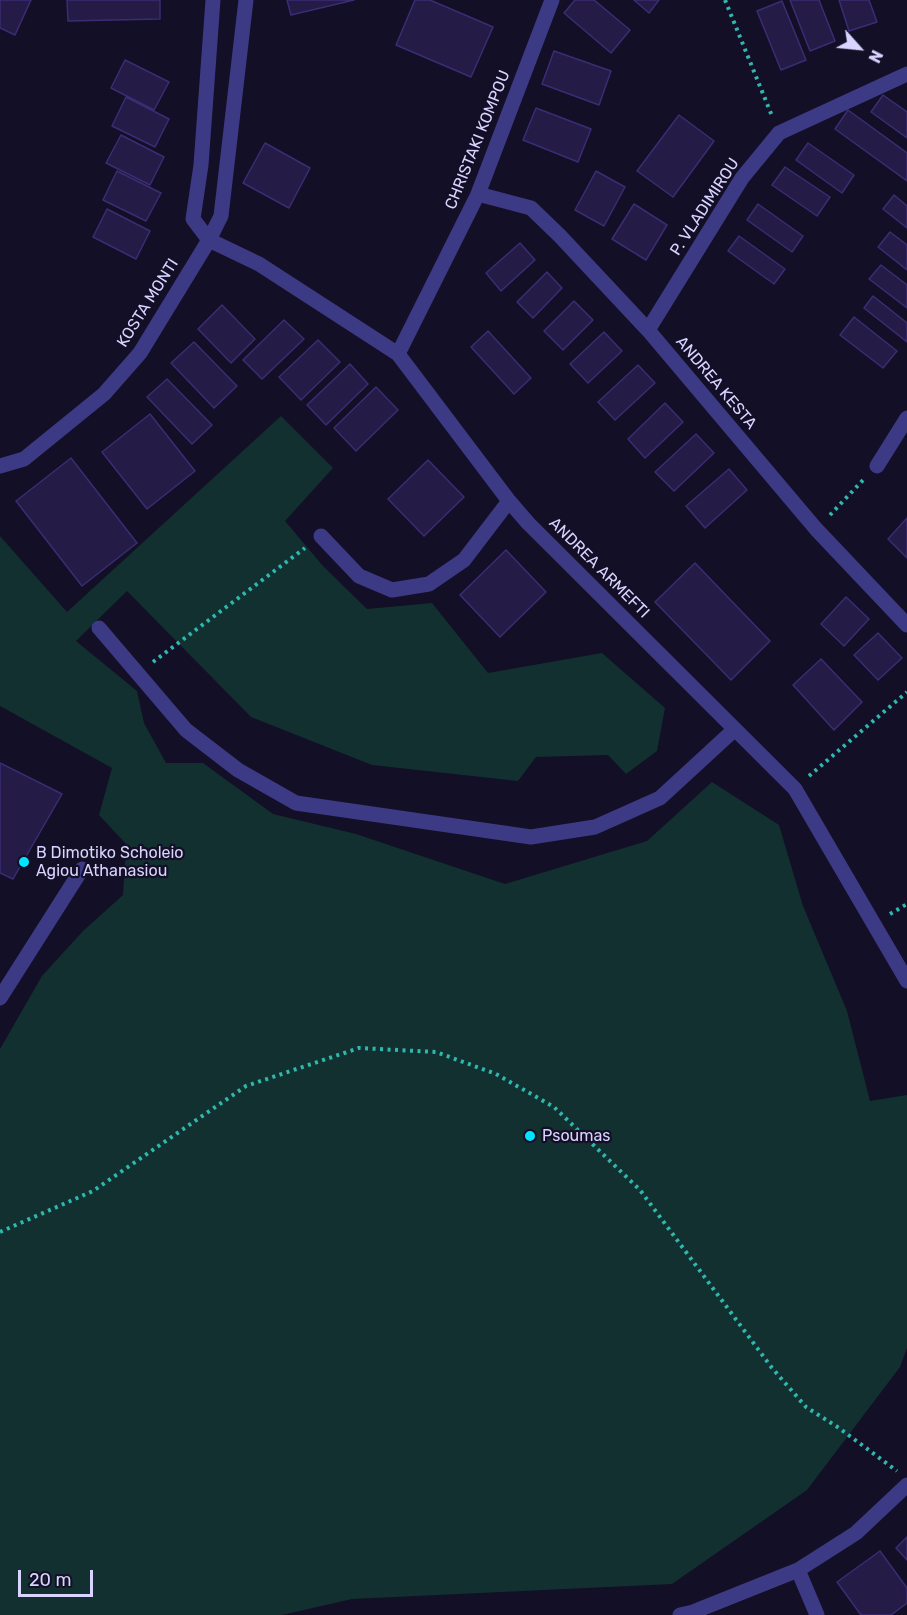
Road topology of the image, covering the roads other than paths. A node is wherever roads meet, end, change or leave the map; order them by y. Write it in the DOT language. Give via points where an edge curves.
graph roads {
  1 [pos="213,0"];
  2 [pos="246,0"];
  3 [pos="552,0"];
  4 [pos="907,74"];
  5 [pos="478,194"];
  6 [pos="208,240"];
  7 [pos="648,330"];
  8 [pos="398,354"];
  9 [pos="907,418"];
  10 [pos="0,466"];
  11 [pos="878,466"];
  12 [pos="509,501"];
  13 [pos="321,536"];
  14 [pos="907,625"];
  15 [pos="99,628"];
  16 [pos="735,729"];
  17 [pos="82,868"];
  18 [pos="907,981"];
  19 [pos="0,998"];
  20 [pos="903,1479"];
  21 [pos="798,1570"];
  22 [pos="680,1615"];
  23 [pos="817,1615"];
  1 -- 6 [label="street" via="201,165 193,219"];
  2 -- 6 [label="street, KOSTA MONTI" via="221,216"];
  3 -- 5 [label="street, CHRISTAKI KOMPOU"];
  4 -- 7 [label="street, P. VLADIMIROU" via="780,134 742,178"];
  5 -- 7 [label="street, ANDREA KESTA" via="531,208"];
  5 -- 8 [label="street, CHRISTAKI KOMPOU"];
  6 -- 8 [label="street, ANDREA ARMEFTI" via="259,264"];
  6 -- 10 [label="street, KOSTA MONTI" via="140,353 104,394 24,459"];
  7 -- 14 [label="street, ANDREA KESTA" via="816,529"];
  8 -- 12 [label="street, ANDREA ARMEFTI"];
  9 -- 11 [label="street"];
  12 -- 13 [label="street" via="464,560 429,585 392,590 359,576"];
  12 -- 16 [label="street, ANDREA ARMEFTI"];
  15 -- 16 [label="street" via="186,730 238,770 297,803 531,837 595,826 660,798"];
  16 -- 18 [label="street, ANDREA ARMEFTI" via="795,789"];
  17 -- 19 [label="street"];
  20 -- 21 [label="street" via="856,1533"];
  21 -- 22 [label="street"];
  21 -- 23 [label="street"];
}
